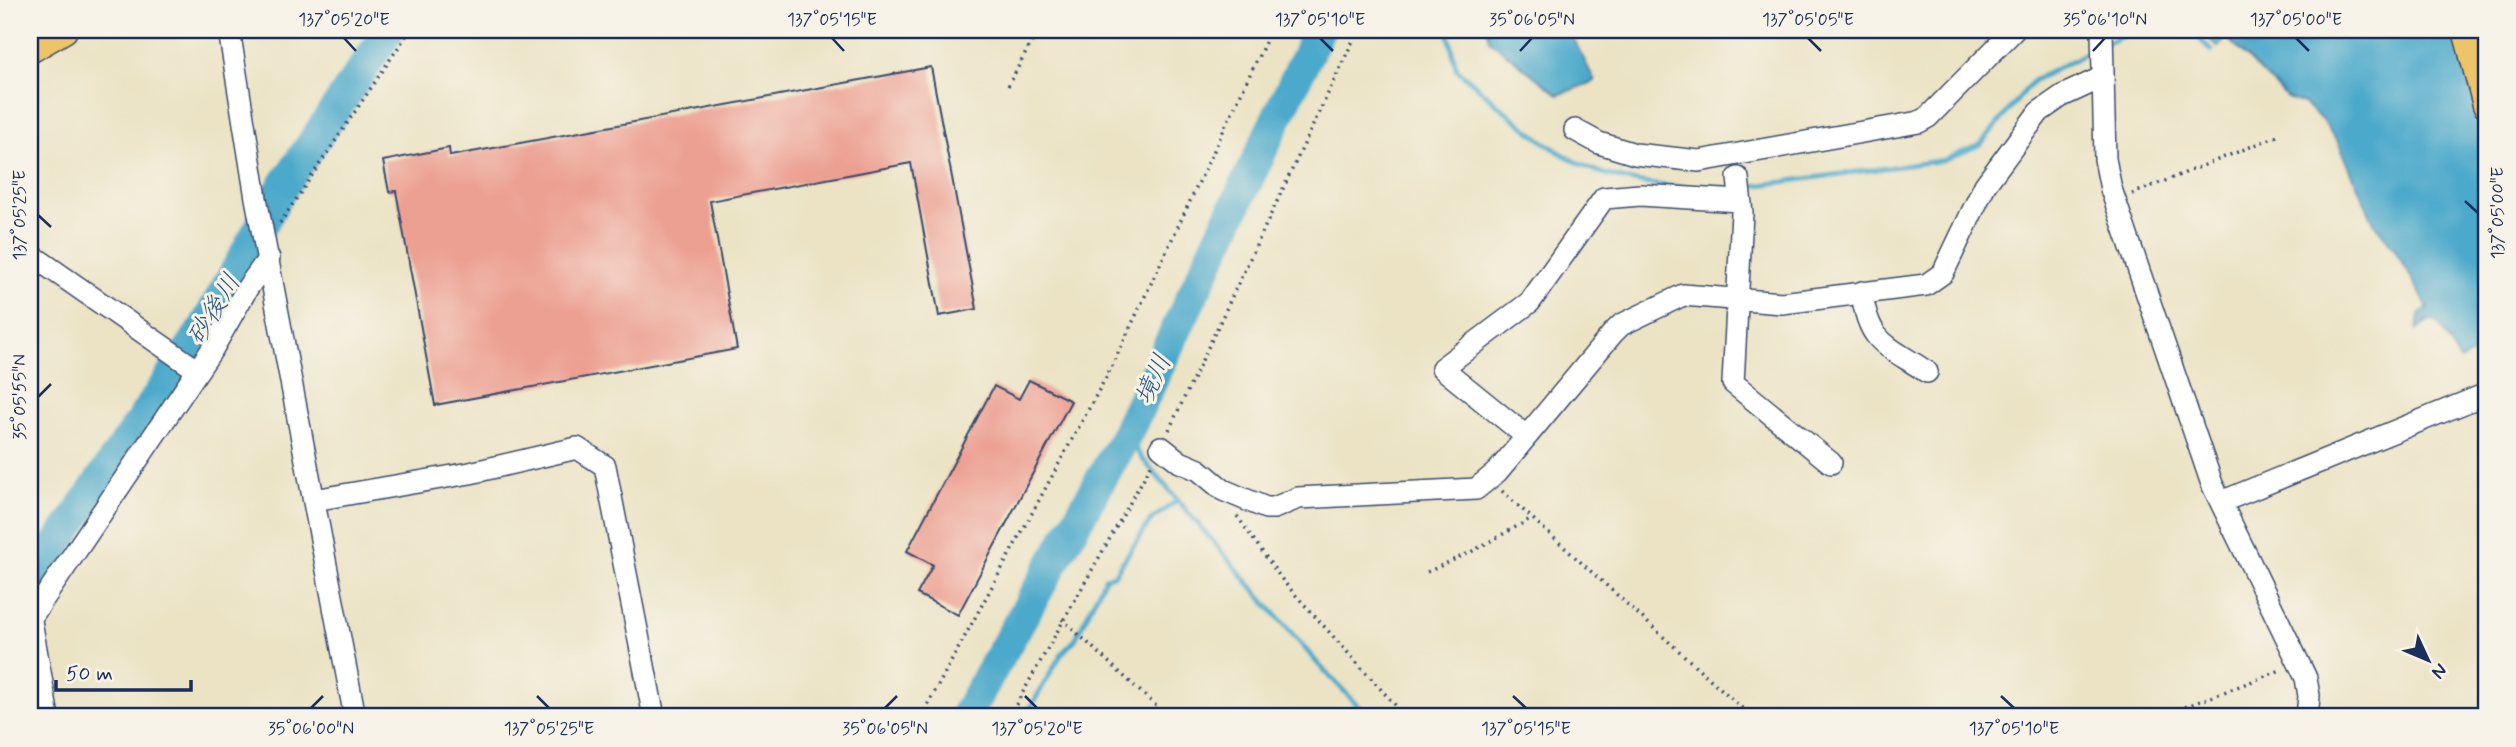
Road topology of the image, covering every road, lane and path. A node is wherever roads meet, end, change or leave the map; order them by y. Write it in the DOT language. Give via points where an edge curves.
graph roads {
  1 [pos="62,30"];
  2 [pos="229,30"];
  3 [pos="410,30"];
  4 [pos="1038,30"];
  5 [pos="1271,30"];
  6 [pos="1358,30"];
  7 [pos="2014,30"];
  8 [pos="2102,30"];
  9 [pos="2466,30"];
  10 [pos="30,50"];
  11 [pos="2103,77"];
  12 [pos="1008,86"];
  13 [pos="2486,105"];
  14 [pos="1575,130"];
  15 [pos="2280,135"];
  16 [pos="1738,178"];
  17 [pos="2114,200"];
  18 [pos="1740,201"];
  19 [pos="279,225"];
  20 [pos="267,250"];
  21 [pos="30,254"];
  22 [pos="1862,292"];
  23 [pos="1737,300"];
  24 [pos="193,368"];
  25 [pos="1927,372"];
  26 [pos="2486,394"];
  27 [pos="1526,436"];
  28 [pos="1161,447"];
  29 [pos="1831,463"];
  30 [pos="1489,479"];
  31 [pos="1223,490"];
  32 [pos="314,500"];
  33 [pos="2221,502"];
  34 [pos="1532,518"];
  35 [pos="1427,572"];
  36 [pos="30,617"];
  37 [pos="1062,619"];
  38 [pos="2299,663"];
  39 [pos="1745,711"];
  40 [pos="48,717"];
  41 [pos="355,717"];
  42 [pos="654,717"];
  43 [pos="921,717"];
  44 [pos="1009,717"];
  45 [pos="1168,717"];
  46 [pos="1406,717"];
  47 [pos="1734,717"];
  48 [pos="1752,717"];
  49 [pos="2159,717"];
  50 [pos="2306,717"];
  1 -- 10 [label="main road"];
  2 -- 20 [label="street"];
  3 -- 19 [label="path"];
  4 -- 12 [label="path"];
  5 -- 43 [label="path" via="1111,368"];
  6 -- 28 [label="path"];
  7 -- 14 [label="street" via="1919,122 1699,161 1635,154"];
  8 -- 11 [label="street"];
  9 -- 13 [label="main road"];
  11 -- 17 [label="street" via="2105,159"];
  11 -- 22 [label="street" via="2039,112 1985,184 1943,273 1926,285"];
  15 -- 17 [label="path"];
  16 -- 18 [label="street"];
  17 -- 33 [label="street"];
  18 -- 23 [label="street"];
  18 -- 27 [label="street" via="1640,195 1604,198 1530,302 1442,368"];
  20 -- 24 [label="street"];
  20 -- 32 [label="street"];
  21 -- 24 [label="street"];
  22 -- 23 [label="street" via="1782,303"];
  22 -- 25 [label="street" via="1866,321 1880,341"];
  23 -- 27 [label="street" via="1683,295 1621,326"];
  23 -- 29 [label="street" via="1733,383"];
  24 -- 36 [label="street"];
  26 -- 33 [label="street"];
  27 -- 30 [label="street"];
  28 -- 31 [label="street"];
  28 -- 37 [label="path"];
  30 -- 31 [label="street" via="1476,489 1298,498 1274,508"];
  30 -- 34 [label="path"];
  31 -- 46 [label="path" via="1245,531 1283,581"];
  32 -- 41 [label="street"];
  32 -- 42 [label="street" via="577,448 605,466"];
  33 -- 38 [label="street"];
  34 -- 35 [label="path"];
  34 -- 39 [label="path"];
  36 -- 40 [label="street"];
  37 -- 44 [label="path"];
  37 -- 45 [label="path"];
  38 -- 49 [label="path"];
  38 -- 50 [label="street" via="2309,696"];
  39 -- 47 [label="path"];
  39 -- 48 [label="path"];
}
